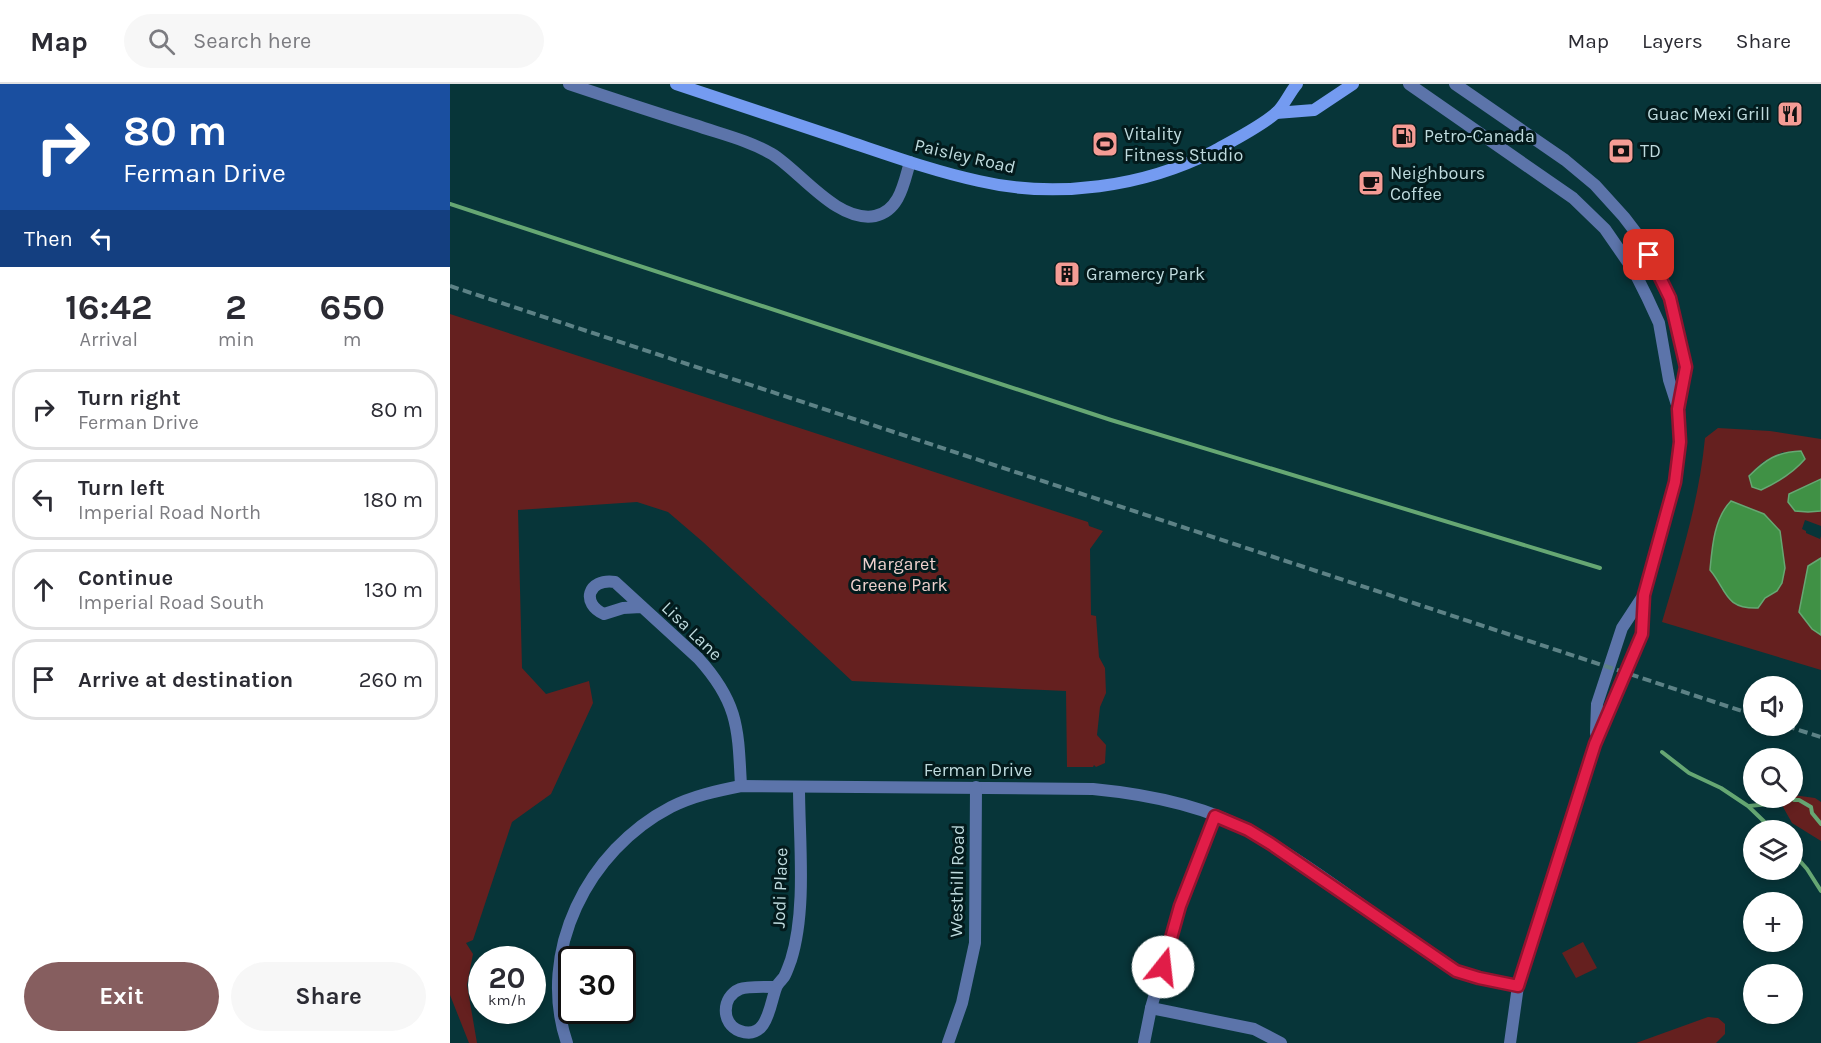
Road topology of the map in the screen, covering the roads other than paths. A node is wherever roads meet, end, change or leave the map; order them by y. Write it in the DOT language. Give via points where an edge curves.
graph roads {
  1 [pos="569,84"];
  2 [pos="676,84"];
  3 [pos="1297,84"];
  4 [pos="1353,84"];
  5 [pos="1409,84"];
  6 [pos="1455,84"];
  7 [pos="1276,113"];
  8 [pos="909,162"];
  9 [pos="1678,409"];
  10 [pos="1644,595"];
  11 [pos="641,607"];
  12 [pos="1595,744"];
  13 [pos="741,786"];
  14 [pos="799,787"];
  15 [pos="976,787"];
  16 [pos="1215,816"];
  17 [pos="1518,986"];
  18 [pos="776,987"];
  19 [pos="1151,1008"];
  20 [pos="567,1043"];
  21 [pos="948,1043"];
  22 [pos="1144,1043"];
  23 [pos="1281,1043"];
  24 [pos="1510,1043"];
  1 -- 8 [label="street" via="757,146 786,164 822,197 857,214 873,217 894,205"];
  2 -- 8 [label="main road, Paisley Road"];
  3 -- 7 [label="main road, Paisley Road"];
  4 -- 7 [label="main road, Paisley Road" via="1314,110"];
  5 -- 9 [label="street" via="1573,198 1605,230 1634,272 1659,323"];
  6 -- 9 [label="street" via="1565,160 1603,193 1640,238 1659,273 1677,321 1686,367"];
  7 -- 8 [label="main road, Paisley Road" via="1202,157 1162,174 1113,183 1061,189 1018,187 980,182"];
  9 -- 10 [label="street" via="1680,442 1675,482"];
  10 -- 12 [label="street" via="1642,634"];
  10 -- 12 [label="street" via="1622,628 1597,704"];
  11 -- 13 [label="street, Lisa Lane" via="698,658 722,689 738,730"];
  12 -- 17 [label="street"];
  13 -- 14 [label="street, Ferman Drive"];
  13 -- 20 [label="street, Ferman Drive" via="701,794 671,807 622,840 597,868 567,927 561,954 559,997"];
  14 -- 15 [label="street, Ferman Drive"];
  14 -- 18 [label="street, Jodi Place" via="798,918 790,961"];
  15 -- 16 [label="street, Ferman Drive" via="1129,792 1162,798"];
  15 -- 21 [label="street, Westhill Road" via="975,943 962,1003"];
  16 -- 17 [label="street, Ferman Drive" via="1271,844 1456,971"];
  16 -- 19 [label="street" via="1180,906"];
  17 -- 24 [label="street"];
  18 -- 18 [label="street, Jodi Place" via="771,1011 757,1029 747,1032 729,1023 724,1012 729,997 740,988"];
  19 -- 22 [label="street"];
  19 -- 23 [label="street" via="1254,1029"];
}
